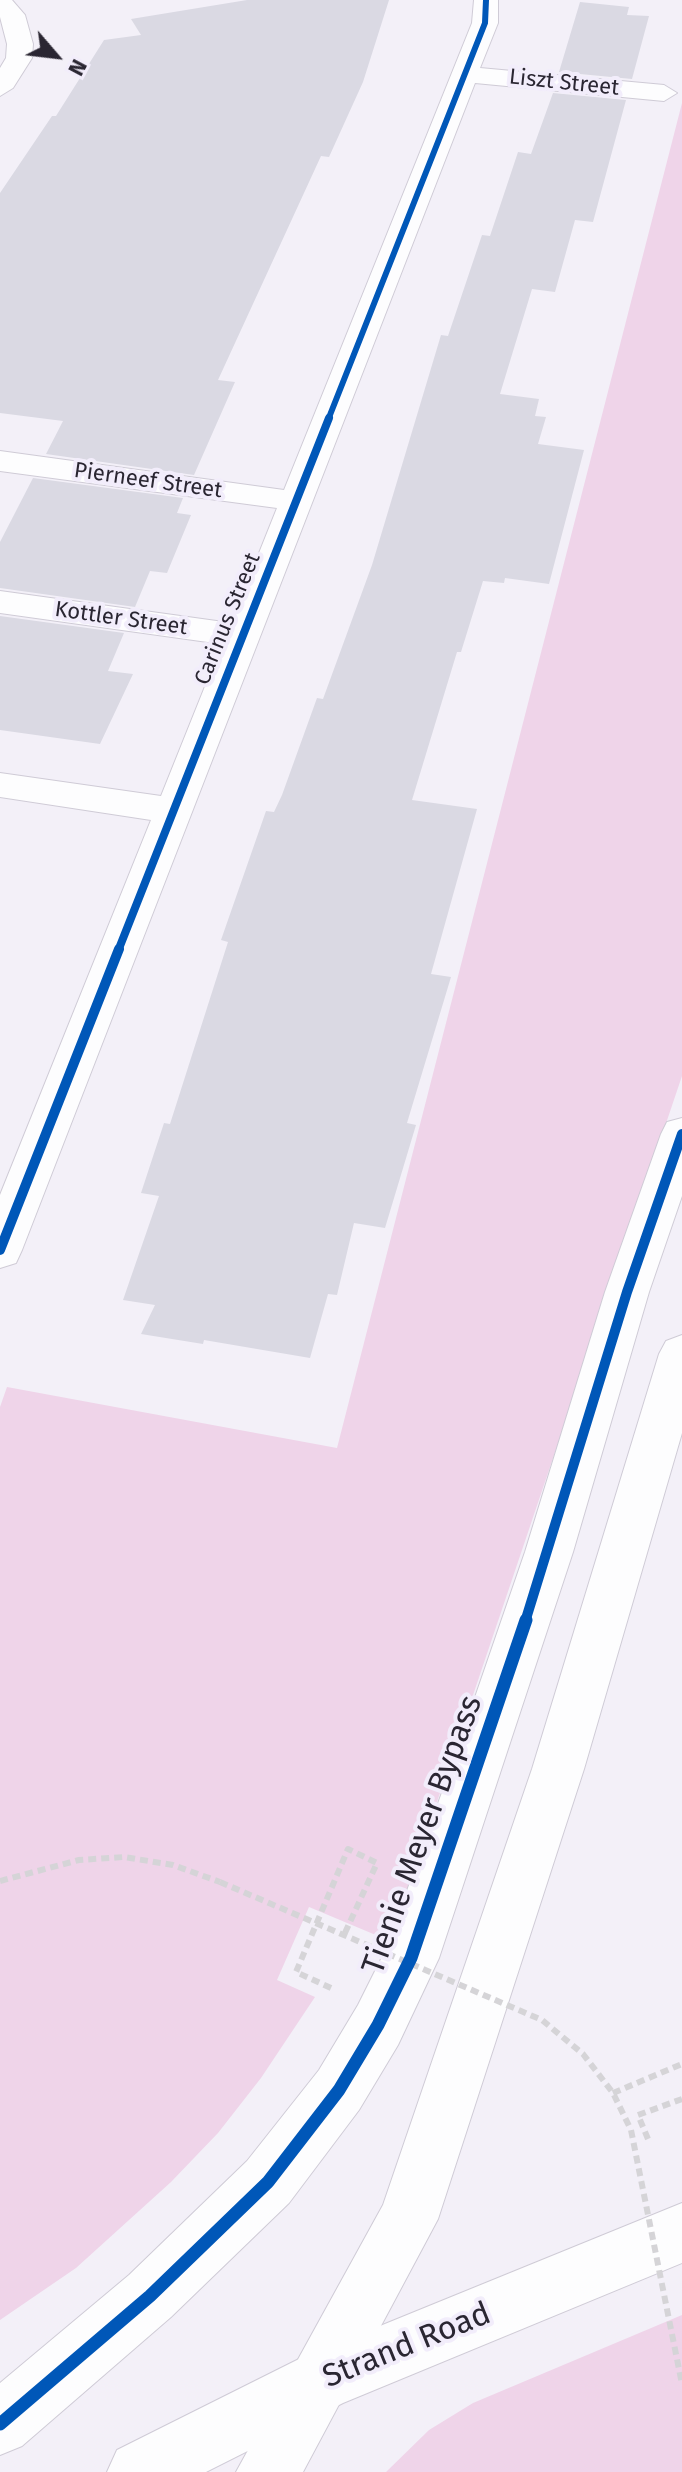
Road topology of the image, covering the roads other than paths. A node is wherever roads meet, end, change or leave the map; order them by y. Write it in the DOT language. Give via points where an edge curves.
graph roads {
  1 [pos="486,0"];
  2 [pos="0,2"];
  3 [pos="465,74"];
  4 [pos="0,88"];
  5 [pos="664,93"];
  6 [pos="0,461"];
  7 [pos="296,501"];
  8 [pos="0,602"];
  9 [pos="243,636"];
  10 [pos="0,785"];
  11 [pos="174,811"];
  12 [pos="682,1134"];
  13 [pos="0,1250"];
  14 [pos="682,1354"];
  15 [pos="682,2233"];
  16 [pos="321,2381"];
  17 [pos="0,2424"];
  18 [pos="139,2472"];
  19 [pos="268,2472"];
  1 -- 3 [label="street, Carinus Street" via="485,23"];
  2 -- 4 [label="street" via="16,20 20,44 19,58"];
  3 -- 5 [label="street, Liszt Street"];
  3 -- 7 [label="street, Carinus Street"];
  6 -- 7 [label="street, Pierneef Street"];
  7 -- 9 [label="street, Carinus Street"];
  8 -- 9 [label="street, Kottler Street"];
  9 -- 11 [label="street, Carinus Street"];
  10 -- 11 [label="street"];
  11 -- 13 [label="street, Carinus Street"];
  12 -- 17 [label="street, Tienie Meyer Bypass" via="477,1767 411,1958 378,2025 339,2090 268,2182 150,2296"];
  14 -- 16 [label="street" via="558,1769 408,2219"];
  15 -- 16 [label="street, Strand Road"];
  16 -- 18 [label="street, Strand Road"];
  16 -- 19 [label="street"];
}
